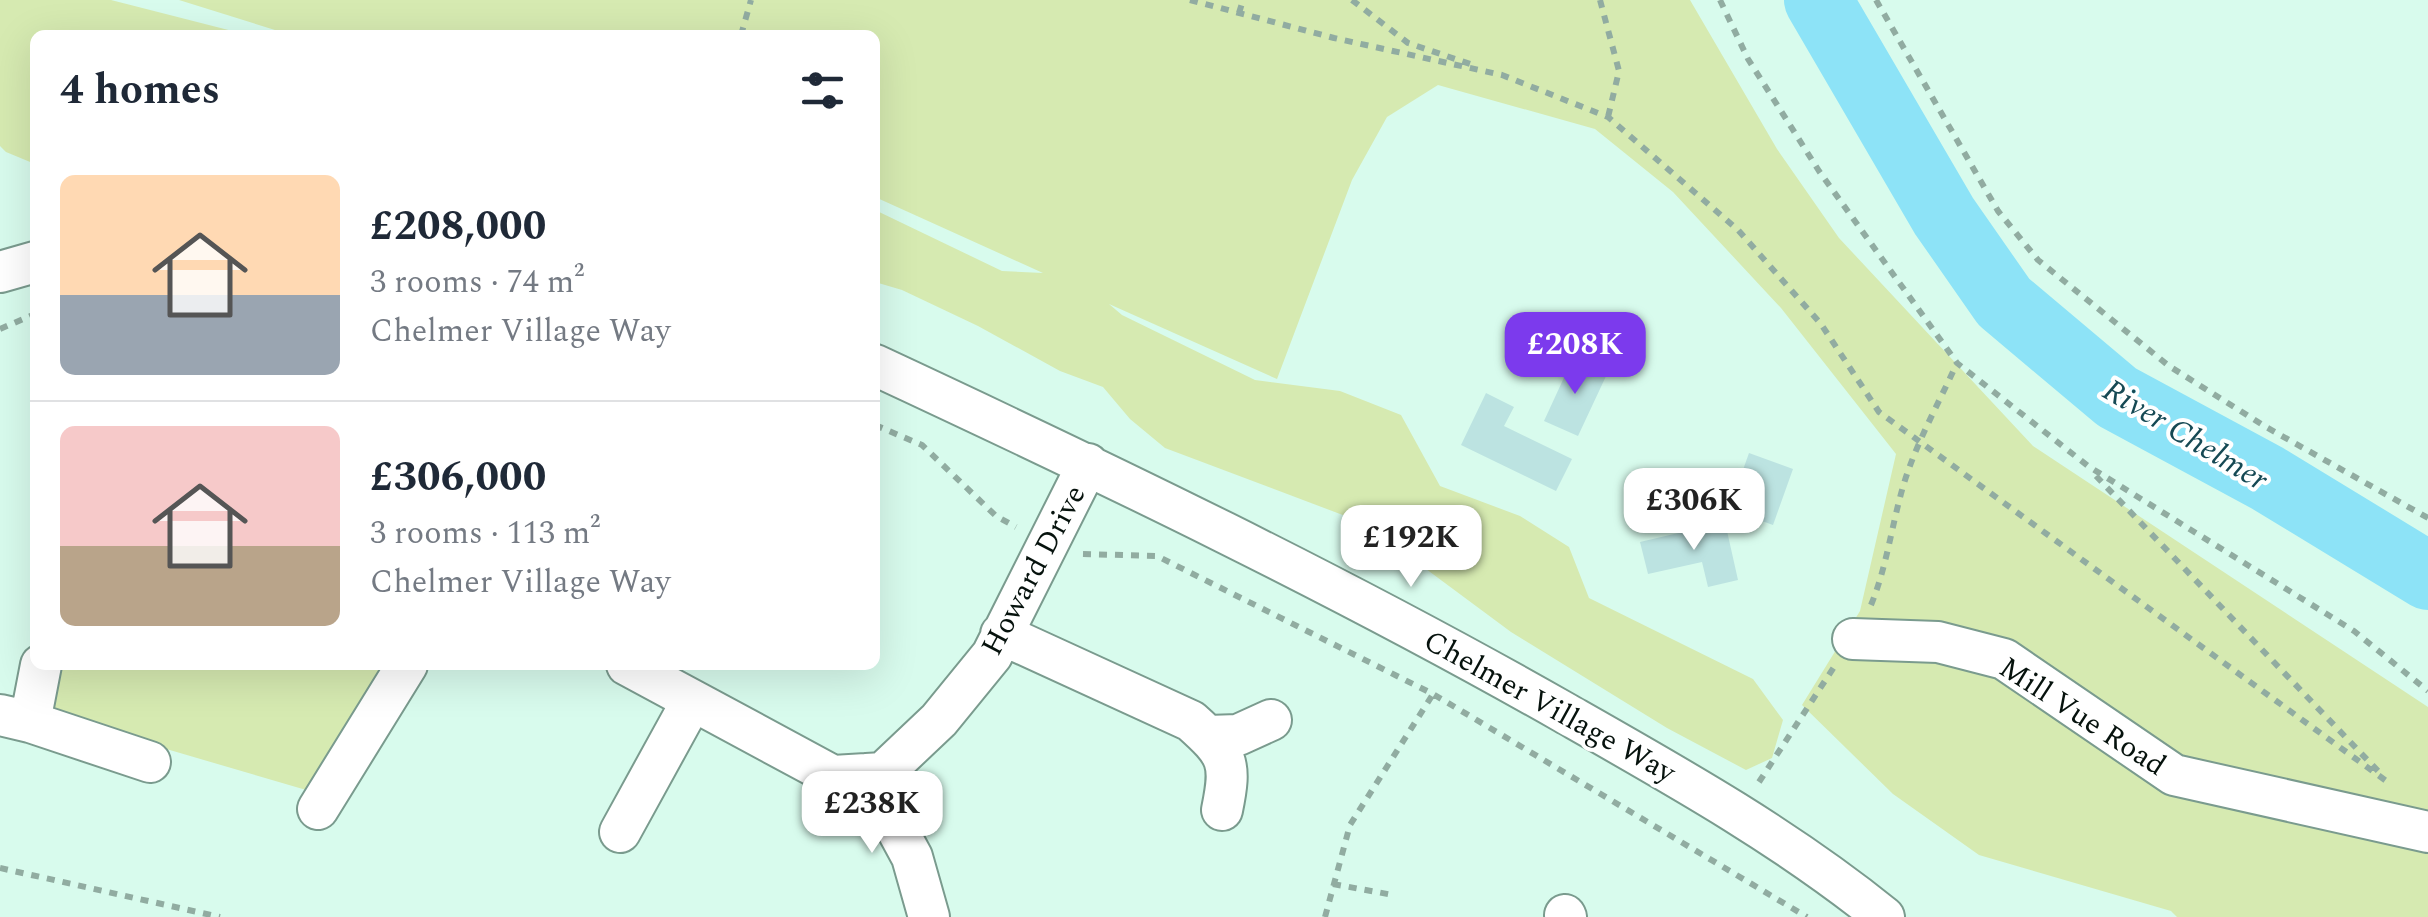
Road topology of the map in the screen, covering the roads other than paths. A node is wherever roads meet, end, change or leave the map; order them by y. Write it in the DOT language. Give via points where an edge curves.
graph roads {
  1 [pos="30,263"];
  2 [pos="0,272"];
  3 [pos="880,368"];
  4 [pos="1088,464"];
  5 [pos="1002,634"];
  6 [pos="1853,638"];
  7 [pos="39,670"];
  8 [pos="403,670"];
  9 [pos="635,670"];
  10 [pos="692,701"];
  11 [pos="15,719"];
  12 [pos="1271,720"];
  13 [pos="1208,736"];
  14 [pos="150,762"];
  15 [pos="868,774"];
  16 [pos="318,809"];
  17 [pos="1222,810"];
  18 [pos="620,832"];
  19 [pos="2428,832"];
  20 [pos="929,917"];
  21 [pos="1884,917"];
  1 -- 2 [label="street"];
  3 -- 4 [label="street, Chelmer Village Way"];
  4 -- 5 [label="street, Howard Drive"];
  4 -- 21 [label="street, Chelmer Village Way" via="1476,663 1738,811"];
  5 -- 13 [label="street" via="1192,721"];
  5 -- 15 [label="street, Howard Drive" via="939,720 882,772"];
  6 -- 19 [label="street, Mill Vue Road" via="1938,642 2004,659 2174,776"];
  7 -- 11 [label="street"];
  8 -- 16 [label="street"];
  9 -- 10 [label="street"];
  10 -- 15 [label="street" via="834,776"];
  10 -- 18 [label="street"];
  11 -- 14 [label="street"];
  12 -- 13 [label="street" via="1238,735"];
  13 -- 17 [label="street" via="1229,776"];
  15 -- 20 [label="street" via="912,857"];
}
